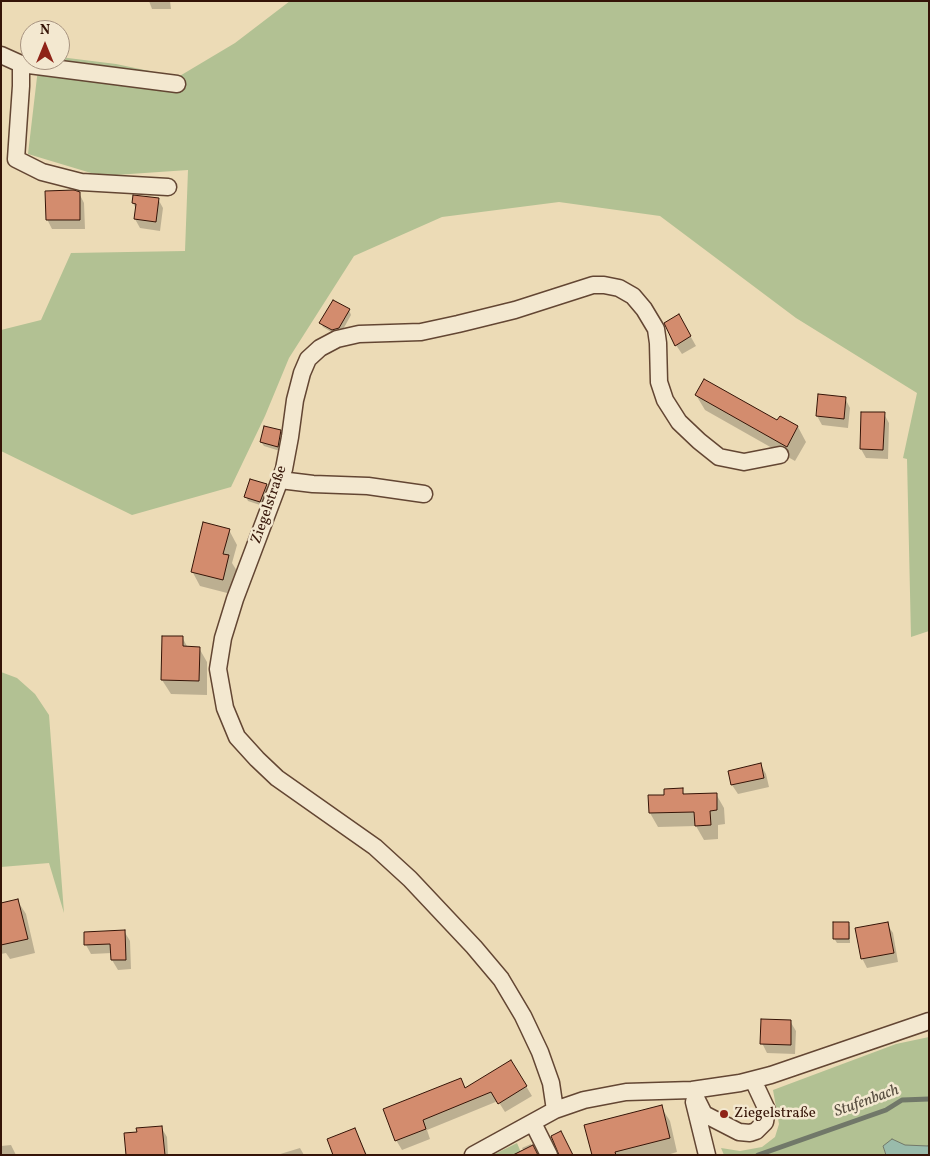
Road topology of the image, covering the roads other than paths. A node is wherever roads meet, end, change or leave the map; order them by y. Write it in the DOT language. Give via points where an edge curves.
graph roads {
  1 [pos="1,55"];
  2 [pos="20,64"];
  3 [pos="20,70"];
  4 [pos="67,70"];
  5 [pos="177,84"];
  6 [pos="168,187"];
  7 [pos="780,455"];
  8 [pos="280,480"];
  9 [pos="424,494"];
  10 [pos="929,1021"];
  11 [pos="753,1080"];
  12 [pos="692,1090"];
  13 [pos="556,1110"];
  14 [pos="532,1123"];
  15 [pos="473,1155"];
  16 [pos="549,1155"];
  17 [pos="706,1155"];
  1 -- 2 [label="street"];
  3 -- 6 [label="street" via="16,159 42,172 81,182"];
  4 -- 5 [label="street"];
  7 -- 8 [label="street, Ziegelstraße" via="744,462 719,457 699,441 679,422 665,400 659,382 656,330 644,309 633,296 619,288 593,284 515,310 458,324 421,332 359,334 320,348 308,359 302,373"];
  8 -- 9 [label="street" via="368,486"];
  8 -- 13 [label="street, Ziegelstraße" via="223,638 218,669 225,708 237,737 277,778 375,847 474,947 501,979 523,1016 540,1052"];
  10 -- 11 [label="street"];
  11 -- 12 [label="street"];
  11 -- 12 [label="street" via="767,1110 765,1122 750,1134 739,1132 704,1114"];
  12 -- 13 [label="street" via="626,1092 584,1100"];
  12 -- 17 [label="street"];
  13 -- 14 [label="street"];
  14 -- 15 [label="street"];
  14 -- 16 [label="street"];
}
